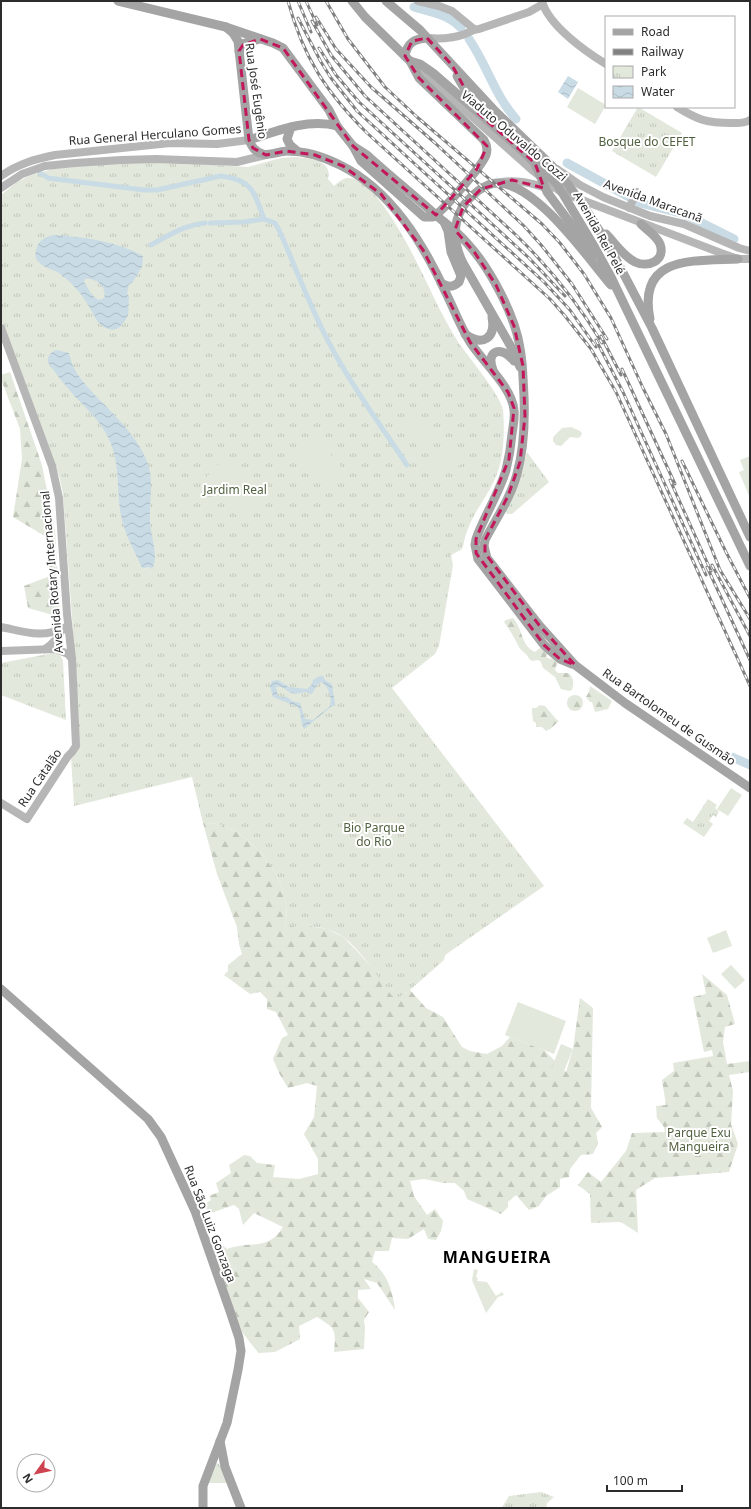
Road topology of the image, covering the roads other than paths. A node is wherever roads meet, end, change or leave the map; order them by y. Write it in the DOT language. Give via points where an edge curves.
graph roads {
  1 [pos="118,1"];
  2 [pos="352,1"];
  3 [pos="386,1"];
  4 [pos="418,1"];
  5 [pos="542,3"];
  6 [pos="226,27"];
  7 [pos="474,29"];
  8 [pos="427,38"];
  9 [pos="260,39"];
  10 [pos="239,51"];
  11 [pos="407,59"];
  12 [pos="605,63"];
  13 [pos="452,65"];
  14 [pos="679,108"];
  15 [pos="478,113"];
  16 [pos="748,123"];
  17 [pos="337,126"];
  18 [pos="291,127"];
  19 [pos="249,140"];
  20 [pos="353,146"];
  21 [pos="296,151"];
  22 [pos="266,155"];
  23 [pos="534,163"];
  24 [pos="551,165"];
  25 [pos="1,176"];
  26 [pos="497,183"];
  27 [pos="1,188"];
  28 [pos="561,192"];
  29 [pos="444,221"];
  30 [pos="594,221"];
  31 [pos="641,224"];
  32 [pos="681,238"];
  33 [pos="750,251"];
  34 [pos="738,259"];
  35 [pos="750,259"];
  36 [pos="611,277"];
  37 [pos="441,282"];
  38 [pos="619,294"];
  39 [pos="490,310"];
  40 [pos="1,328"];
  41 [pos="652,328"];
  42 [pos="465,334"];
  43 [pos="495,374"];
  44 [pos="523,374"];
  45 [pos="509,459"];
  46 [pos="520,462"];
  47 [pos="750,537"];
  48 [pos="750,566"];
  49 [pos="505,594"];
  50 [pos="516,597"];
  51 [pos="67,614"];
  52 [pos="1,628"];
  53 [pos="63,628"];
  54 [pos="44,650"];
  55 [pos="1,651"];
  56 [pos="72,659"];
  57 [pos="575,665"];
  58 [pos="74,750"];
  59 [pos="750,788"];
  60 [pos="1,803"];
  61 [pos="1,988"];
  62 [pos="220,1441"];
  63 [pos="209,1466"];
  64 [pos="225,1467"];
  65 [pos="202,1508"];
  66 [pos="241,1508"];
  1 -- 6 [label="main road"];
  2 -- 11 [label="main road"];
  3 -- 8 [label="main road, Avenida Rei Pelé"];
  4 -- 7 [label="main road" via="452,11"];
  5 -- 7 [label="main road" via="522,14"];
  5 -- 12 [label="main road" via="567,35"];
  6 -- 9 [label="main road"];
  6 -- 10 [label="main road, Rua José Eugênio" via="237,38"];
  7 -- 8 [label="main road" via="449,38"];
  8 -- 11 [label="main road" via="412,41 407,47"];
  8 -- 13 [label="main road, Avenida Rei Pelé"];
  9 -- 10 [label="main road" via="247,42"];
  9 -- 17 [label="main road" via="277,45 287,53 329,110"];
  10 -- 19 [label="main road, Rua José Eugênio"];
  11 -- 15 [label="main road, Avenida Rei Pelé" via="433,73"];
  11 -- 20 [label="main road" via="419,78 484,140 487,146 486,153 480,166 437,215 429,218 423,216 362,162"];
  11 -- 28 [label="main road, Viaduto Oduvaldo Cozzi" via="538,175"];
  13 -- 15 [label="main road"];
  13 -- 24 [label="main road, Avenida Rei Pelé" via="494,111"];
  14 -- 16 [label="main road" via="700,120 712,123"];
  15 -- 23 [label="main road, Avenida Rei Pelé"];
  17 -- 18 [label="main road, Rua General Herculano Gomes" via="324,123"];
  17 -- 20 [label="main road"];
  18 -- 19 [label="main road, Rua General Herculano Gomes"];
  18 -- 21 [label="main road" via="287,139"];
  19 -- 22 [label="main road, Rua José Eugênio" via="255,150"];
  19 -- 25 [label="main road, Rua General Herculano Gomes" via="55,154 20,164"];
  20 -- 29 [label="main road"];
  21 -- 22 [label="main road, Rua General Herculano Gomes"];
  21 -- 37 [label="main road, Rua General Herculano Gomes" via="338,164 381,194 406,224"];
  22 -- 27 [label="main road, Rua General Herculano Gomes" via="236,162 75,162 45,166 22,174"];
  23 -- 36 [label="main road" via="547,192"];
  23 -- 36 [label="main road, Avenida Rei Pelé" via="560,189"];
  24 -- 30 [label="main road, Avenida Rei Pelé"];
  24 -- 33 [label="main road, Avenida Maracanã" via="589,190 633,199 650,216 678,222"];
  26 -- 28 [label="main road" via="516,181"];
  26 -- 38 [label="main road" via="519,190 533,199 564,230"];
  26 -- 39 [label="main road" via="481,189 468,199 460,211 455,229 457,250"];
  28 -- 31 [label="main road, Viaduto Oduvaldo Cozzi"];
  29 -- 37 [label="main road" via="451,252 461,276 458,284 452,287"];
  29 -- 44 [label="main road" via="470,246 496,285 518,336"];
  30 -- 31 [label="main road" via="625,255 641,264 652,264 659,258 660,244"];
  30 -- 41 [label="main road, Avenida Rei Pelé"];
  31 -- 32 [label="main road, Viaduto Oduvaldo Cozzi"];
  32 -- 34 [label="main road, Avenida Maracanã"];
  34 -- 35 [label="main road, Avenida Maracanã"];
  34 -- 41 [label="main road" via="687,261 663,270 654,280 648,294"];
  36 -- 38 [label="main road, Avenida Rei Pelé"];
  37 -- 42 [label="main road, Rua General Herculano Gomes"];
  38 -- 48 [label="main road, Avenida Rei Pelé"];
  39 -- 42 [label="main road" via="493,330 489,337 478,340"];
  39 -- 44 [label="main road"];
  40 -- 51 [label="main road, Avenida Rotary Internacional" via="57,484"];
  41 -- 47 [label="main road, Avenida Rei Pelé"];
  42 -- 43 [label="main road, Rua General Herculano Gomes"];
  43 -- 44 [label="main road" via="491,358 501,351 510,355"];
  43 -- 45 [label="main road, Rua Bartolomeu de Gusmão" via="508,392 514,408"];
  44 -- 46 [label="main road, Rua Bartolomeu de Gusmão" via="525,416"];
  45 -- 46 [label="main road"];
  45 -- 49 [label="main road, Rua Bartolomeu de Gusmão" via="475,545 478,559"];
  46 -- 50 [label="main road, Rua Bartolomeu de Gusmão" via="513,485 484,546 487,558"];
  49 -- 50 [label="main road"];
  49 -- 57 [label="main road, Rua Bartolomeu de Gusmão" via="544,646 560,659"];
  50 -- 57 [label="main road, Rua Bartolomeu de Gusmão"];
  51 -- 53 [label="main road"];
  51 -- 56 [label="main road, Avenida Rotary Internacional"];
  52 -- 53 [label="main road" via="41,634 55,633"];
  53 -- 54 [label="main road" via="52,644"];
  54 -- 55 [label="main road"];
  54 -- 56 [label="main road" via="56,649"];
  56 -- 58 [label="main road, Avenida Rotary Internacional" via="76,731"];
  57 -- 59 [label="main road, Rua Bartolomeu de Gusmão" via="625,703"];
  58 -- 60 [label="main road, Rua Catalão" via="27,819"];
  61 -- 62 [label="main road, Rua São Luiz Gonzaga" via="148,1119 161,1137 195,1211 239,1338 241,1351 238,1370 227,1423"];
  62 -- 63 [label="main road, Rua São Luiz Gonzaga"];
  62 -- 64 [label="main road"];
  63 -- 64 [label="main road" via="217,1463"];
  63 -- 65 [label="main road, Rua São Luiz Gonzaga" via="203,1486"];
  64 -- 66 [label="main road"];
}
